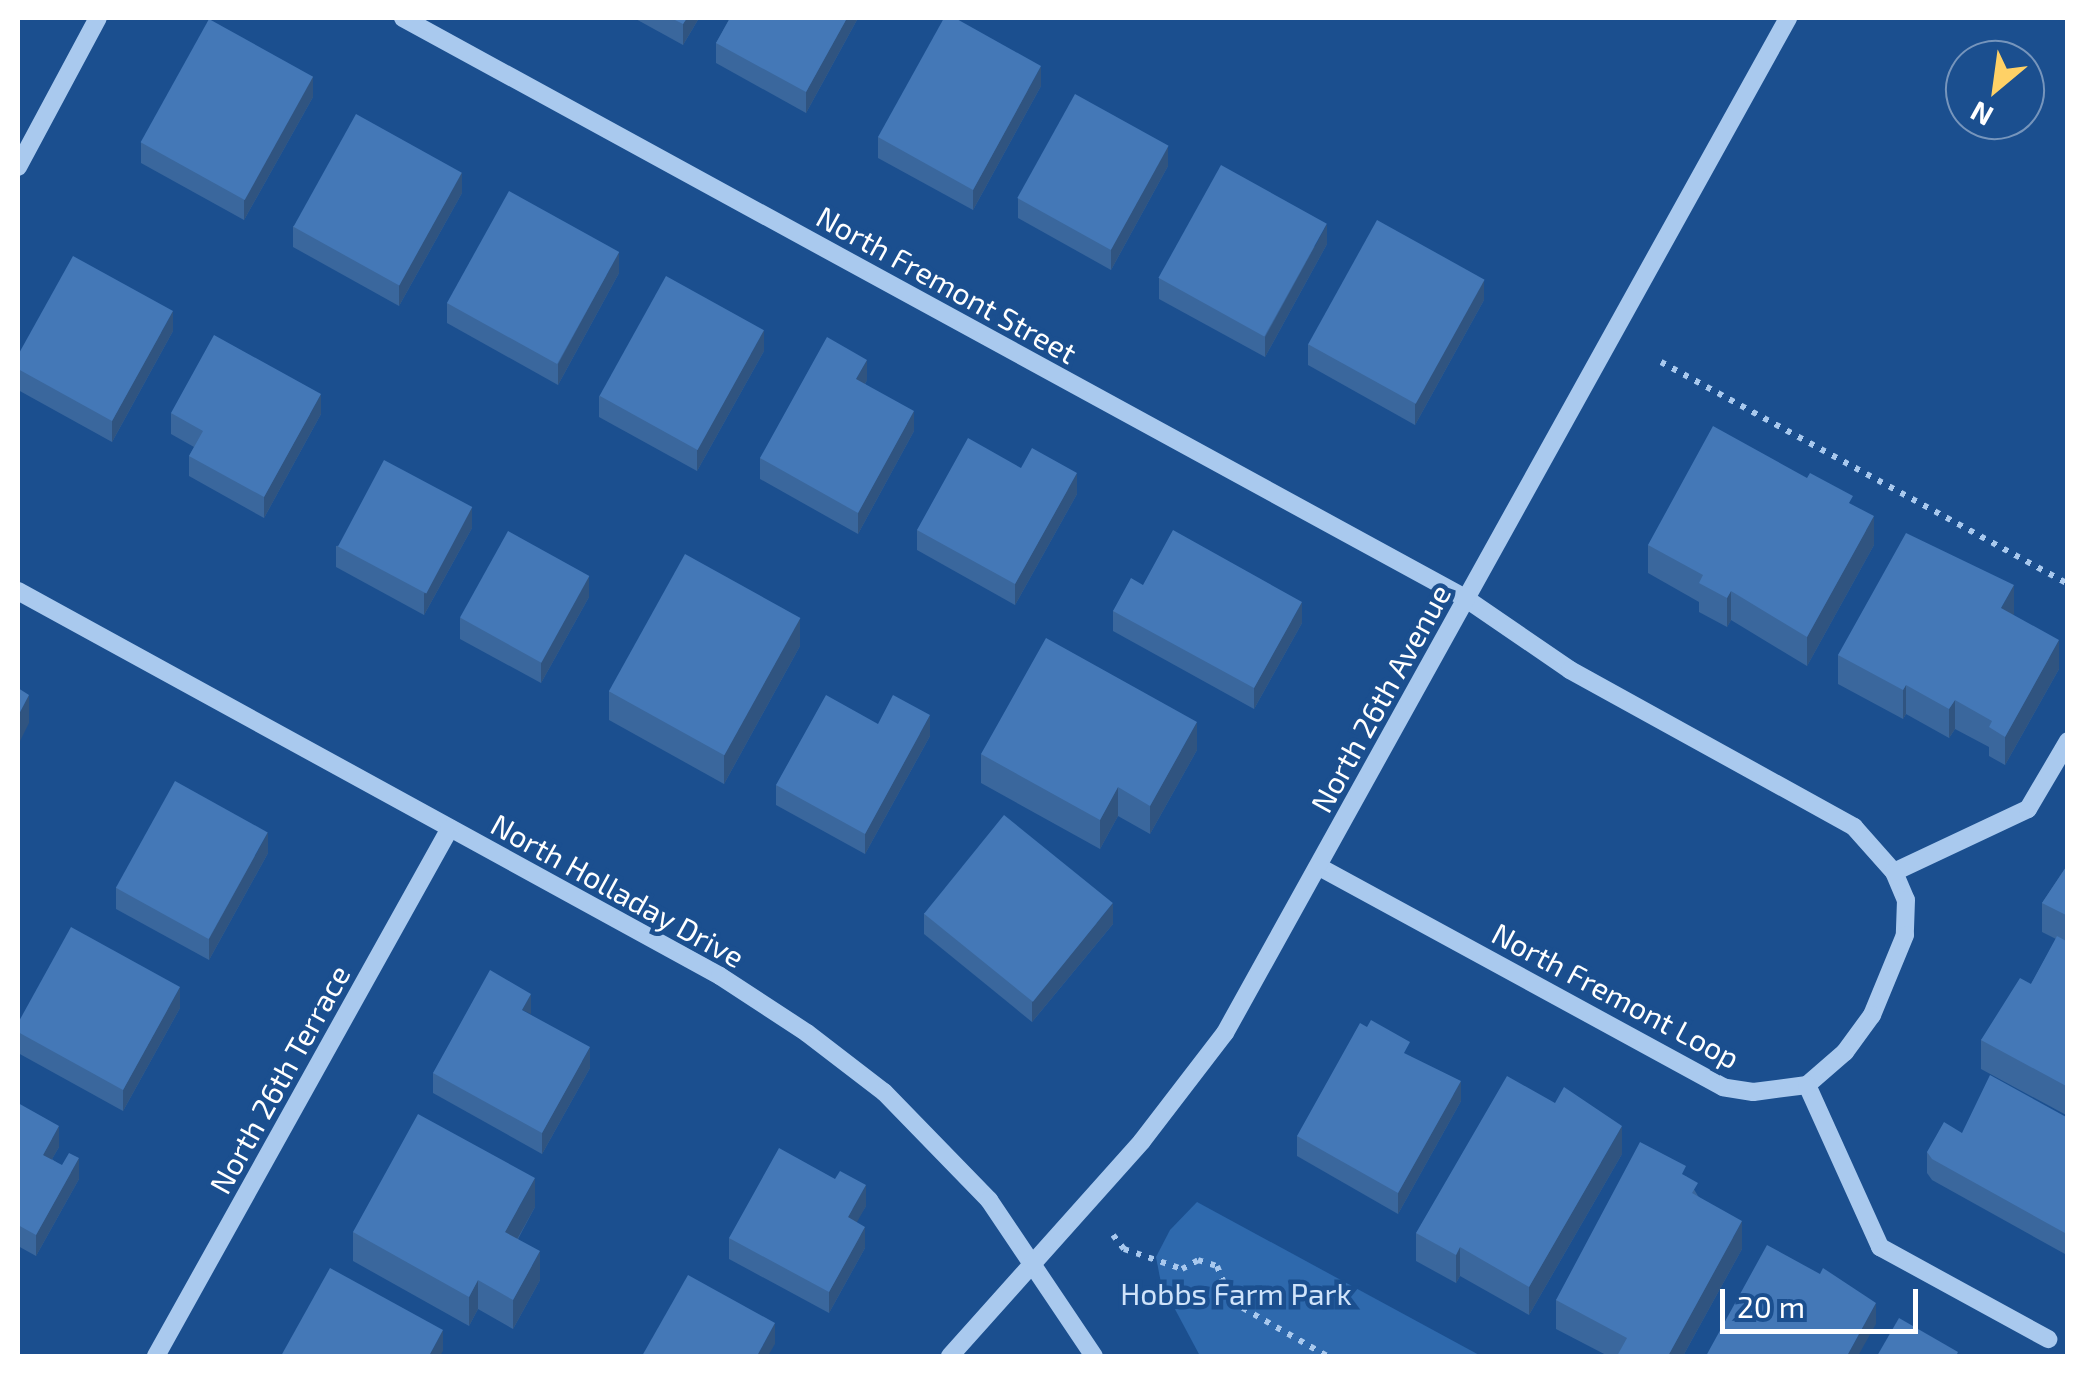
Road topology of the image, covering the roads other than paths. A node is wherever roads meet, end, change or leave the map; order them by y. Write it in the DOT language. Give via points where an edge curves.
graph roads {
  1 [pos="98,18"];
  2 [pos="403,18"];
  3 [pos="1788,18"];
  4 [pos="18,166"];
  5 [pos="18,591"];
  6 [pos="1465,598"];
  7 [pos="2068,741"];
  8 [pos="450,828"];
  9 [pos="1319,867"];
  10 [pos="1894,872"];
  11 [pos="1806,1084"];
  12 [pos="1030,1262"];
  13 [pos="2048,1339"];
  14 [pos="156,1356"];
  15 [pos="950,1356"];
  16 [pos="1094,1356"];
  1 -- 4 [label="street"];
  2 -- 6 [label="street, North Fremont Street"];
  3 -- 6 [label="street, North 26th Avenue"];
  5 -- 8 [label="street, North Holladay Drive"];
  6 -- 9 [label="street, North 26th Avenue"];
  6 -- 10 [label="street" via="1570,670 1854,827"];
  7 -- 10 [label="street" via="2028,809"];
  8 -- 12 [label="street, North Holladay Drive" via="720,976 807,1033 884,1092 944,1151 989,1200"];
  8 -- 14 [label="street, North 26th Terrace"];
  9 -- 11 [label="street, North Fremont Loop" via="1723,1087 1753,1092"];
  9 -- 12 [label="street, North 26th Avenue" via="1225,1033"];
  10 -- 11 [label="street" via="1906,900 1895,968 1846,1052"];
  11 -- 13 [label="street" via="1880,1247"];
  12 -- 15 [label="street, North 26th Avenue"];
  12 -- 16 [label="street, North Holladay Drive"];
}
